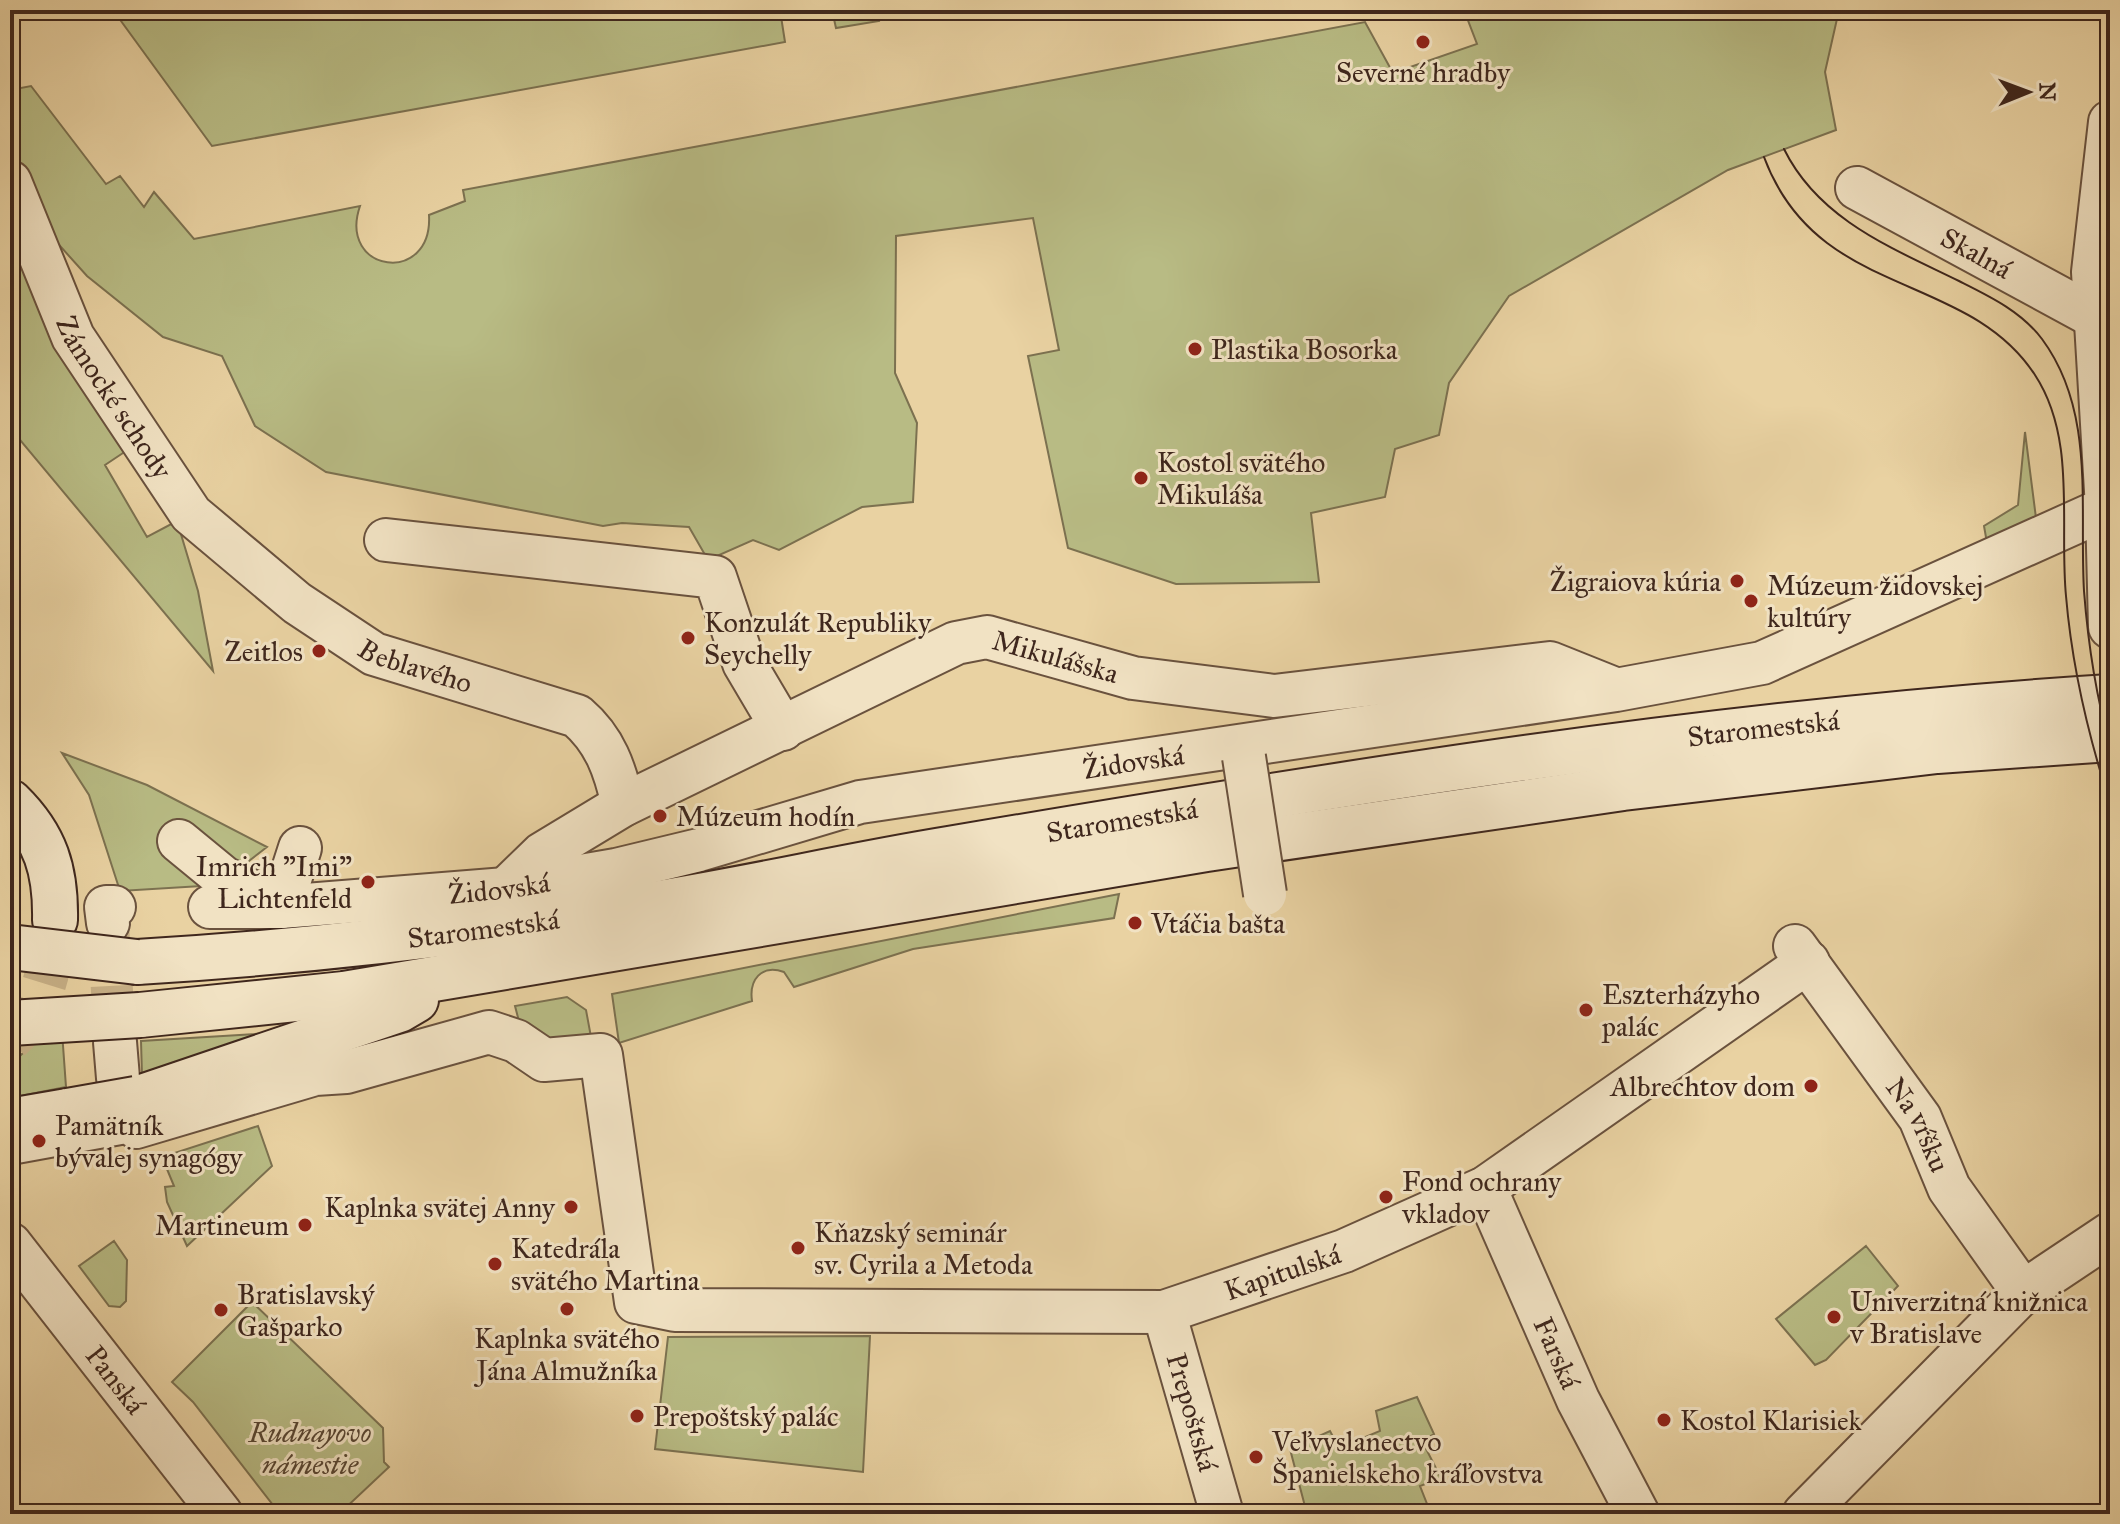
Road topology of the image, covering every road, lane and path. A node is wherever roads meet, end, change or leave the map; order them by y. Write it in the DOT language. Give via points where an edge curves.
graph roads {
  1 [pos="2110,122"];
  2 [pos="10,182"];
  3 [pos="1857,188"];
  4 [pos="2095,317"];
  5 [pos="2108,467"];
  6 [pos="2094,512"];
  7 [pos="191,514"];
  8 [pos="386,540"];
  9 [pos="2108,608"];
  10 [pos="1616,690"];
  11 [pos="2097,694"];
  12 [pos="783,729"];
  13 [pos="2110,739"];
  14 [pos="1244,750"];
  15 [pos="10,802"];
  16 [pos="623,805"];
  17 [pos="179,841"];
  18 [pos="300,848"];
  19 [pos="506,889"];
  20 [pos="1265,894"];
  21 [pos="210,907"];
  22 [pos="281,907"];
  23 [pos="55,920"];
  24 [pos="10,947"];
  25 [pos="1801,954"];
  26 [pos="137,962"];
  27 [pos="10,969"];
  28 [pos="456,977"];
  29 [pos="10,1023"];
  30 [pos="127,1058"];
  31 [pos="10,1121"];
  32 [pos="10,1143"];
  33 [pos="1485,1188"];
  34 [pos="10,1244"];
  35 [pos="2105,1250"];
  36 [pos="2023,1292"];
  37 [pos="1164,1312"];
  38 [pos="221,1514"];
  39 [pos="1222,1514"];
  40 [pos="1638,1514"];
  41 [pos="1804,1514"];
  1 -- 4 [label="street" via="2095,238"];
  2 -- 7 [label="street, Zámocké schody" via="73,337"];
  3 -- 4 [label="street, Skalná"];
  4 -- 5 [label="street"];
  5 -- 6 [label="street"];
  6 -- 9 [label="street"];
  6 -- 10 [label="street, Židovská" via="1762,663"];
  7 -- 16 [label="street, Beblavého" via="297,603 374,654 577,716 598,734 617,775"];
  8 -- 12 [label="street" via="715,577 744,663"];
  10 -- 12 [label="street, Mikulášska" via="1550,663 1274,696 1133,678 987,637 956,643"];
  10 -- 14 [label="street, Židovská"];
  11 -- 26 [label="main road, Staromestská" via="1619,746 1002,840 636,907 293,953"];
  12 -- 16 [label="street, Mikulášska"];
  13 -- 28 [label="main road, Staromestská" via="1799,766 1360,825"];
  14 -- 19 [label="street, Židovská" via="860,802 699,850"];
  14 -- 20 [label="street, bridge"];
  15 -- 23 [label="main road" via="33,826 51,860"];
  16 -- 19 [label="street, Mikulášska" via="542,854"];
  17 -- 22 [label="street" via="224,878"];
  18 -- 22 [label="street"];
  19 -- 22 [label="street, Židovská"];
  21 -- 22 [label="street, Židovská"];
  24 -- 26 [label="main road, bridge"];
  25 -- 33 [label="street, Kapitulská"];
  25 -- 36 [label="street, Na vŕšku" via="1920,1118 1949,1188"];
  26 -- 27 [label="main road, bridge"];
  28 -- 30 [label="main road, Staromestská" via="344,994"];
  28 -- 30 [label="main road" via="399,1010"];
  29 -- 30 [label="main road, bridge"];
  30 -- 31 [label="main road, bridge" via="68,1111"];
  32 -- 37 [label="street, Kapitulská" via="136,1120 136,1127 315,1074 346,1072 489,1032 516,1041 544,1060 601,1055 636,1302 675,1310"];
  33 -- 37 [label="street, Kapitulská" via="1344,1251"];
  33 -- 40 [label="street, Farská" via="1578,1400"];
  34 -- 38 [label="street, Panská"];
  35 -- 36 [label="street"];
  36 -- 41 [label="street"];
  37 -- 39 [label="street, Prepoštská"];
}
